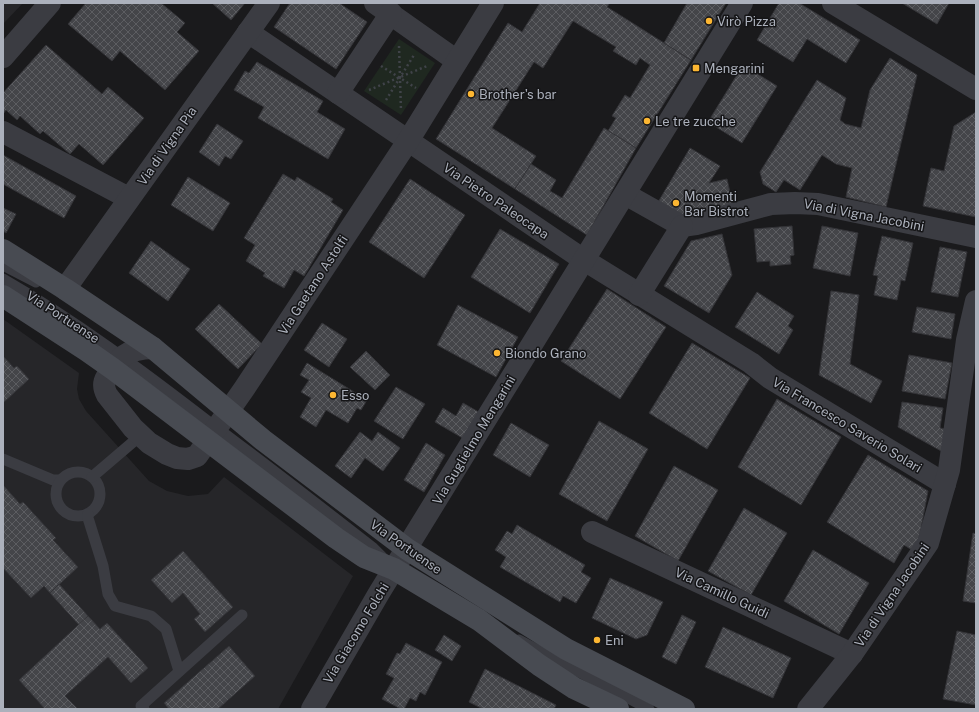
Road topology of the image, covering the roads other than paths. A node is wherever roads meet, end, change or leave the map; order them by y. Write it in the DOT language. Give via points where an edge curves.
graph roads {
  1 [pos="50,3"];
  2 [pos="269,3"];
  3 [pos="493,3"];
  4 [pos="742,3"];
  5 [pos="833,3"];
  6 [pos="383,8"];
  7 [pos="248,32"];
  8 [pos="3,57"];
  9 [pos="457,61"];
  10 [pos="976,89"];
  11 [pos="338,94"];
  12 [pos="3,132"];
  13 [pos="408,141"];
  14 [pos="121,194"];
  15 [pos="625,194"];
  16 [pos="682,226"];
  17 [pos="976,237"];
  18 [pos="3,250"];
  19 [pos="584,260"];
  20 [pos="3,264"];
  21 [pos="3,279"];
  22 [pos="66,289"];
  23 [pos="639,295"];
  24 [pos="3,296"];
  25 [pos="976,302"];
  26 [pos="153,348"];
  27 [pos="118,363"];
  28 [pos="218,427"];
  29 [pos="140,436"];
  30 [pos="3,458"];
  31 [pos="92,477"];
  32 [pos="947,477"];
  33 [pos="60,480"];
  34 [pos="88,514"];
  35 [pos="592,532"];
  36 [pos="401,559"];
  37 [pos="242,615"];
  38 [pos="479,620"];
  39 [pos="852,654"];
  40 [pos="179,672"];
  41 [pos="144,709"];
  42 [pos="312,709"];
  43 [pos="618,709"];
  44 [pos="649,709"];
  45 [pos="684,709"];
  46 [pos="808,709"];
  1 -- 8 [label="street"];
  2 -- 7 [label="street, Via di Vigna Pia"];
  3 -- 9 [label="street"];
  4 -- 15 [label="street"];
  5 -- 10 [label="street"];
  6 -- 9 [label="street"];
  6 -- 11 [label="street"];
  7 -- 11 [label="street, Via Pietro Paleocapa"];
  7 -- 22 [label="street, Via di Vigna Pia"];
  9 -- 13 [label="street, Via Gaetano Astolfi"];
  11 -- 13 [label="street, Via Pietro Paleocapa"];
  12 -- 14 [label="street"];
  13 -- 19 [label="street, Via Pietro Paleocapa"];
  13 -- 28 [label="street, Via Gaetano Astolfi"];
  15 -- 16 [label="street"];
  15 -- 19 [label="street, Via Guglielmo Mengarini"];
  16 -- 17 [label="street, Via di Vigna Jacobini" via="771,204 806,203"];
  16 -- 23 [label="street"];
  18 -- 22 [label="main road, Via Portuense"];
  19 -- 23 [label="street, Via Pietro Paleocapa"];
  19 -- 36 [label="street, Via Guglielmo Mengarini"];
  20 -- 22 [label="lane, Via Portuense" via="32,281"];
  21 -- 27 [label="lane, Via Portuense" via="47,305"];
  22 -- 26 [label="main road, Via Portuense"];
  23 -- 32 [label="street, Via Francesco Saverio Solari" via="751,363 770,378"];
  24 -- 27 [label="main road, Via Portuense" via="86,350"];
  25 -- 32 [label="street, Via di Vigna Jacobini" via="967,340"];
  26 -- 27 [label="street" via="136,350"];
  26 -- 28 [label="main road, Via Portuense"];
  27 -- 28 [label="main road, Via Portuense"];
  27 -- 29 [label="street" via="107,375 103,383 104,390"];
  28 -- 29 [label="street" via="197,456 188,459 167,454"];
  28 -- 36 [label="main road, Via Portuense" via="306,473"];
  28 -- 36 [label="main road, Via Portuense" via="341,542 364,558"];
  29 -- 31 [label="lane"];
  30 -- 33 [label="lane" via="53,480"];
  31 -- 33 [label="lane" via="79,472"];
  31 -- 34 [label="lane" via="97,482 100,496 94,510"];
  32 -- 39 [label="street, Via di Vigna Jacobini" via="928,543"];
  33 -- 34 [label="lane" via="55,495 61,509 74,516"];
  34 -- 40 [label="lane" via="108,594 115,606 151,616 166,629"];
  35 -- 39 [label="street, Via Camillo Guidi"];
  36 -- 38 [label="main road, Via Portuense"];
  36 -- 42 [label="street, Via Giacomo Folchi"];
  36 -- 45 [label="main road, Via Portuense" via="566,649"];
  37 -- 40 [label="lane"];
  38 -- 43 [label="main road, Via Portuense" via="574,688"];
  38 -- 44 [label="lane, Via Portuense"];
  39 -- 46 [label="street, Via di Vigna Jacobini"];
  40 -- 41 [label="lane" via="141,706"];
}
